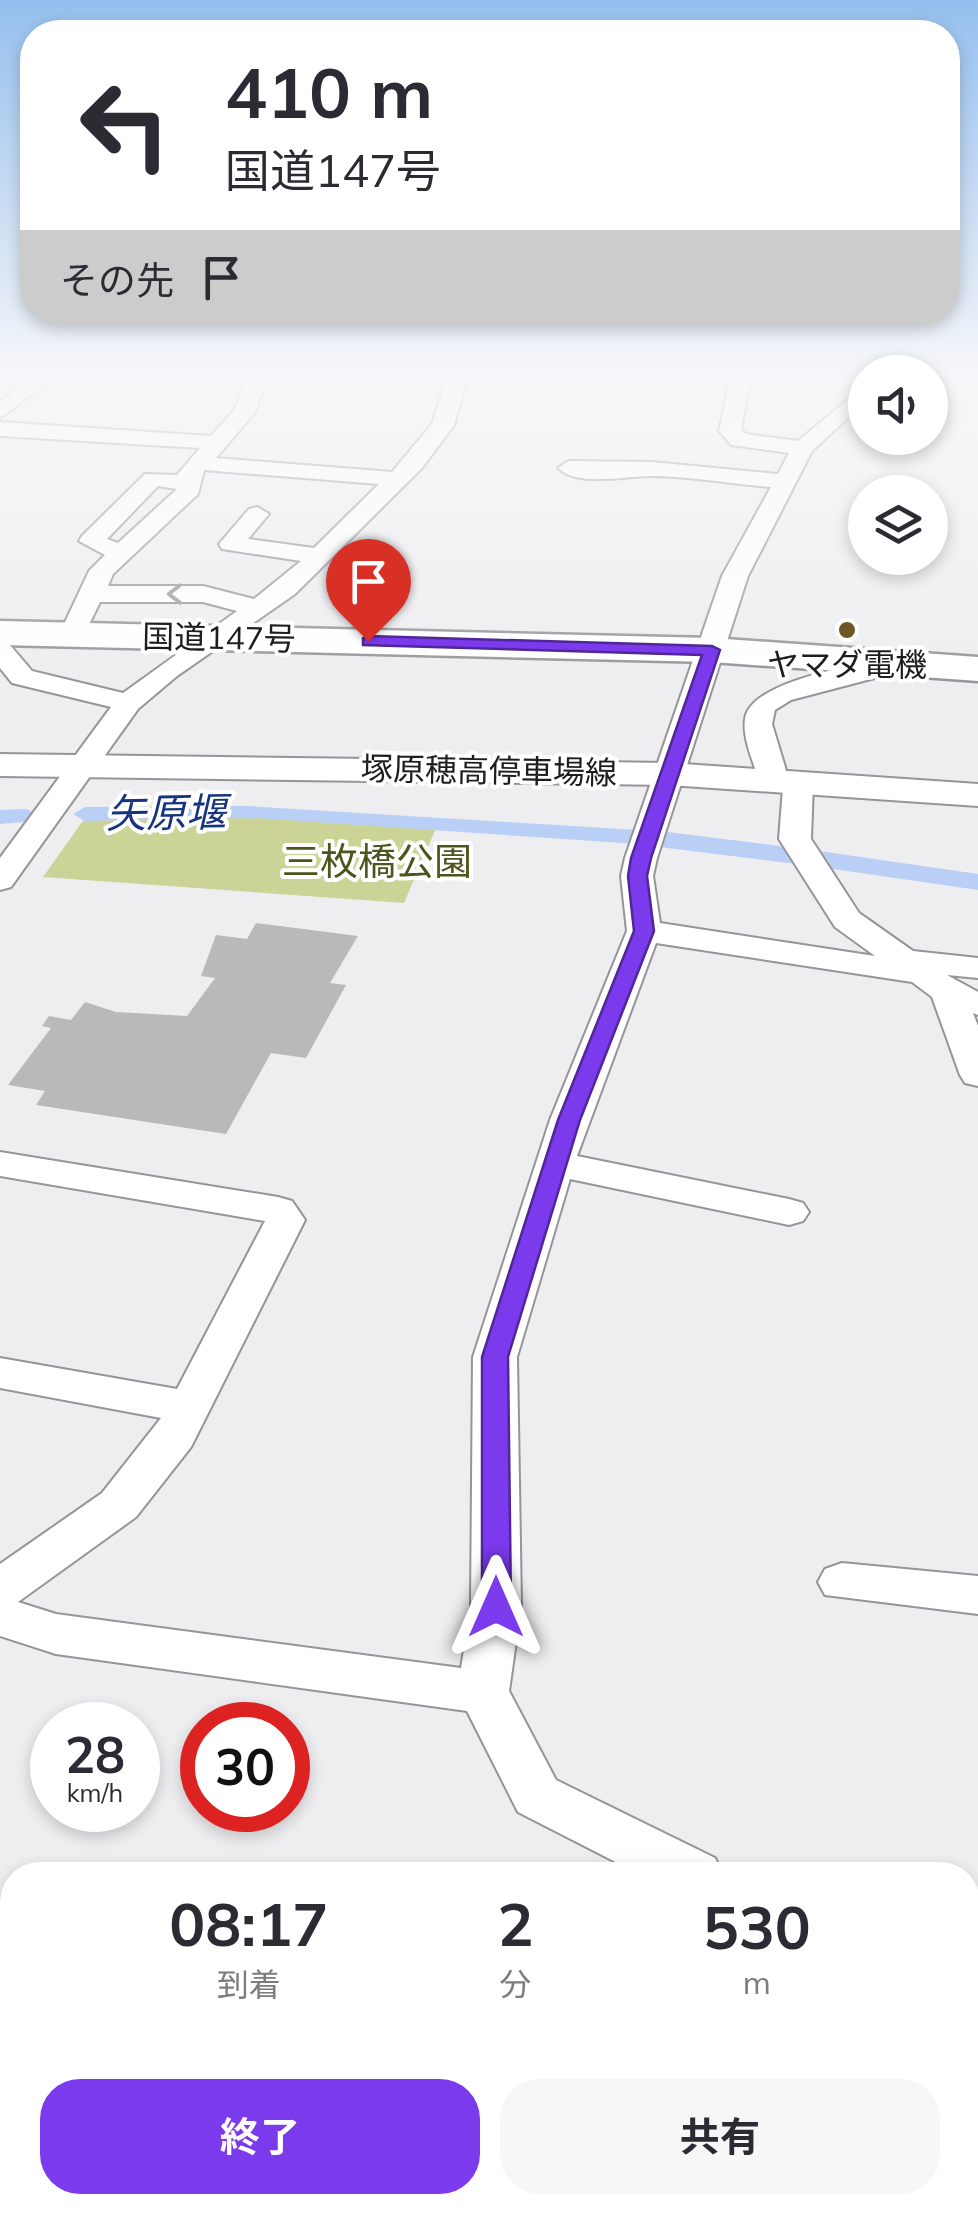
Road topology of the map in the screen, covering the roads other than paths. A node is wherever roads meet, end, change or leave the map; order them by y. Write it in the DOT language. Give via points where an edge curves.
graph roads {
  1 [pos="153,479"];
  2 [pos="192,479"];
  3 [pos="398,479"];
  4 [pos="758,479"];
  5 [pos="787,479"];
  6 [pos="786,482"];
  7 [pos="257,514"];
  8 [pos="122,554"];
  9 [pos="320,556"];
  10 [pos="91,594"];
  11 [pos="257,608"];
  12 [pos="0,633"];
  13 [pos="72,635"];
  14 [pos="212,638"];
  15 [pos="0,650"];
  16 [pos="712,650"];
  17 [pos="899,664"];
  18 [pos="978,670"];
  19 [pos="128,703"];
  20 [pos="0,765"];
  21 [pos="83,767"];
  22 [pos="669,774"];
  23 [pos="786,782"];
  24 [pos="978,795"];
  25 [pos="0,880"];
  26 [pos="644,931"];
  27 [pos="978,968"];
  28 [pos="940,983"];
  29 [pos="978,1075"];
  30 [pos="0,1164"];
  31 [pos="555,1164"];
  32 [pos="789,1212"];
  33 [pos="0,1373"];
  34 [pos="190,1407"];
  35 [pos="842,1582"];
  36 [pos="0,1589"];
  37 [pos="978,1595"];
  38 [pos="0,1616"];
  39 [pos="483,1692"];
  40 [pos="668,1862"];
  1 -- 8 [label="street" via="91,540"];
  2 -- 8 [label="street"];
  3 -- 9 [label="street"];
  4 -- 6 [label="street"];
  5 -- 6 [label="street"];
  6 -- 16 [label="street" via="736,576"];
  7 -- 9 [label="street" via="231,544"];
  8 -- 10 [label="street" via="102,571"];
  9 -- 11 [label="street"];
  11 -- 10 [label="street, one-way" via="203,594"];
  10 -- 13 [label="street"];
  11 -- 14 [label="street"];
  12 -- 13 [label="highway, 国道147号"];
  13 -- 14 [label="highway, 国道147号"];
  14 -- 16 [label="highway, 国道147号"];
  14 -- 19 [label="street"];
  15 -- 19 [label="street" via="22,676"];
  16 -- 17 [label="highway, 国道147号"];
  16 -- 22 [label="street"];
  17 -- 18 [label="highway, 国道147号"];
  17 -- 23 [label="street" via="781,694 762,706 758,724"];
  19 -- 21 [label="street"];
  20 -- 21 [label="main road, 塚原穂高停車場線"];
  21 -- 22 [label="main road, 塚原穂高停車場線"];
  21 -- 25 [label="street"];
  22 -- 23 [label="main road, 塚原穂高停車場線"];
  22 -- 26 [label="street" via="637,876"];
  23 -- 24 [label="main road, 塚原穂高停車場線"];
  23 -- 28 [label="street" via="796,839 827,896 847,920"];
  26 -- 28 [label="street"];
  26 -- 31 [label="street"];
  27 -- 28 [label="street"];
  28 -- 29 [label="street"];
  30 -- 34 [label="street" via="278,1210 286,1220"];
  31 -- 32 [label="street"];
  31 -- 39 [label="street" via="495,1357 496,1607"];
  33 -- 34 [label="street"];
  34 -- 36 [label="street" via="119,1505"];
  35 -- 37 [label="street"];
  38 -- 39 [label="street" via="56,1634"];
  39 -- 40 [label="street" via="537,1796"];
}
